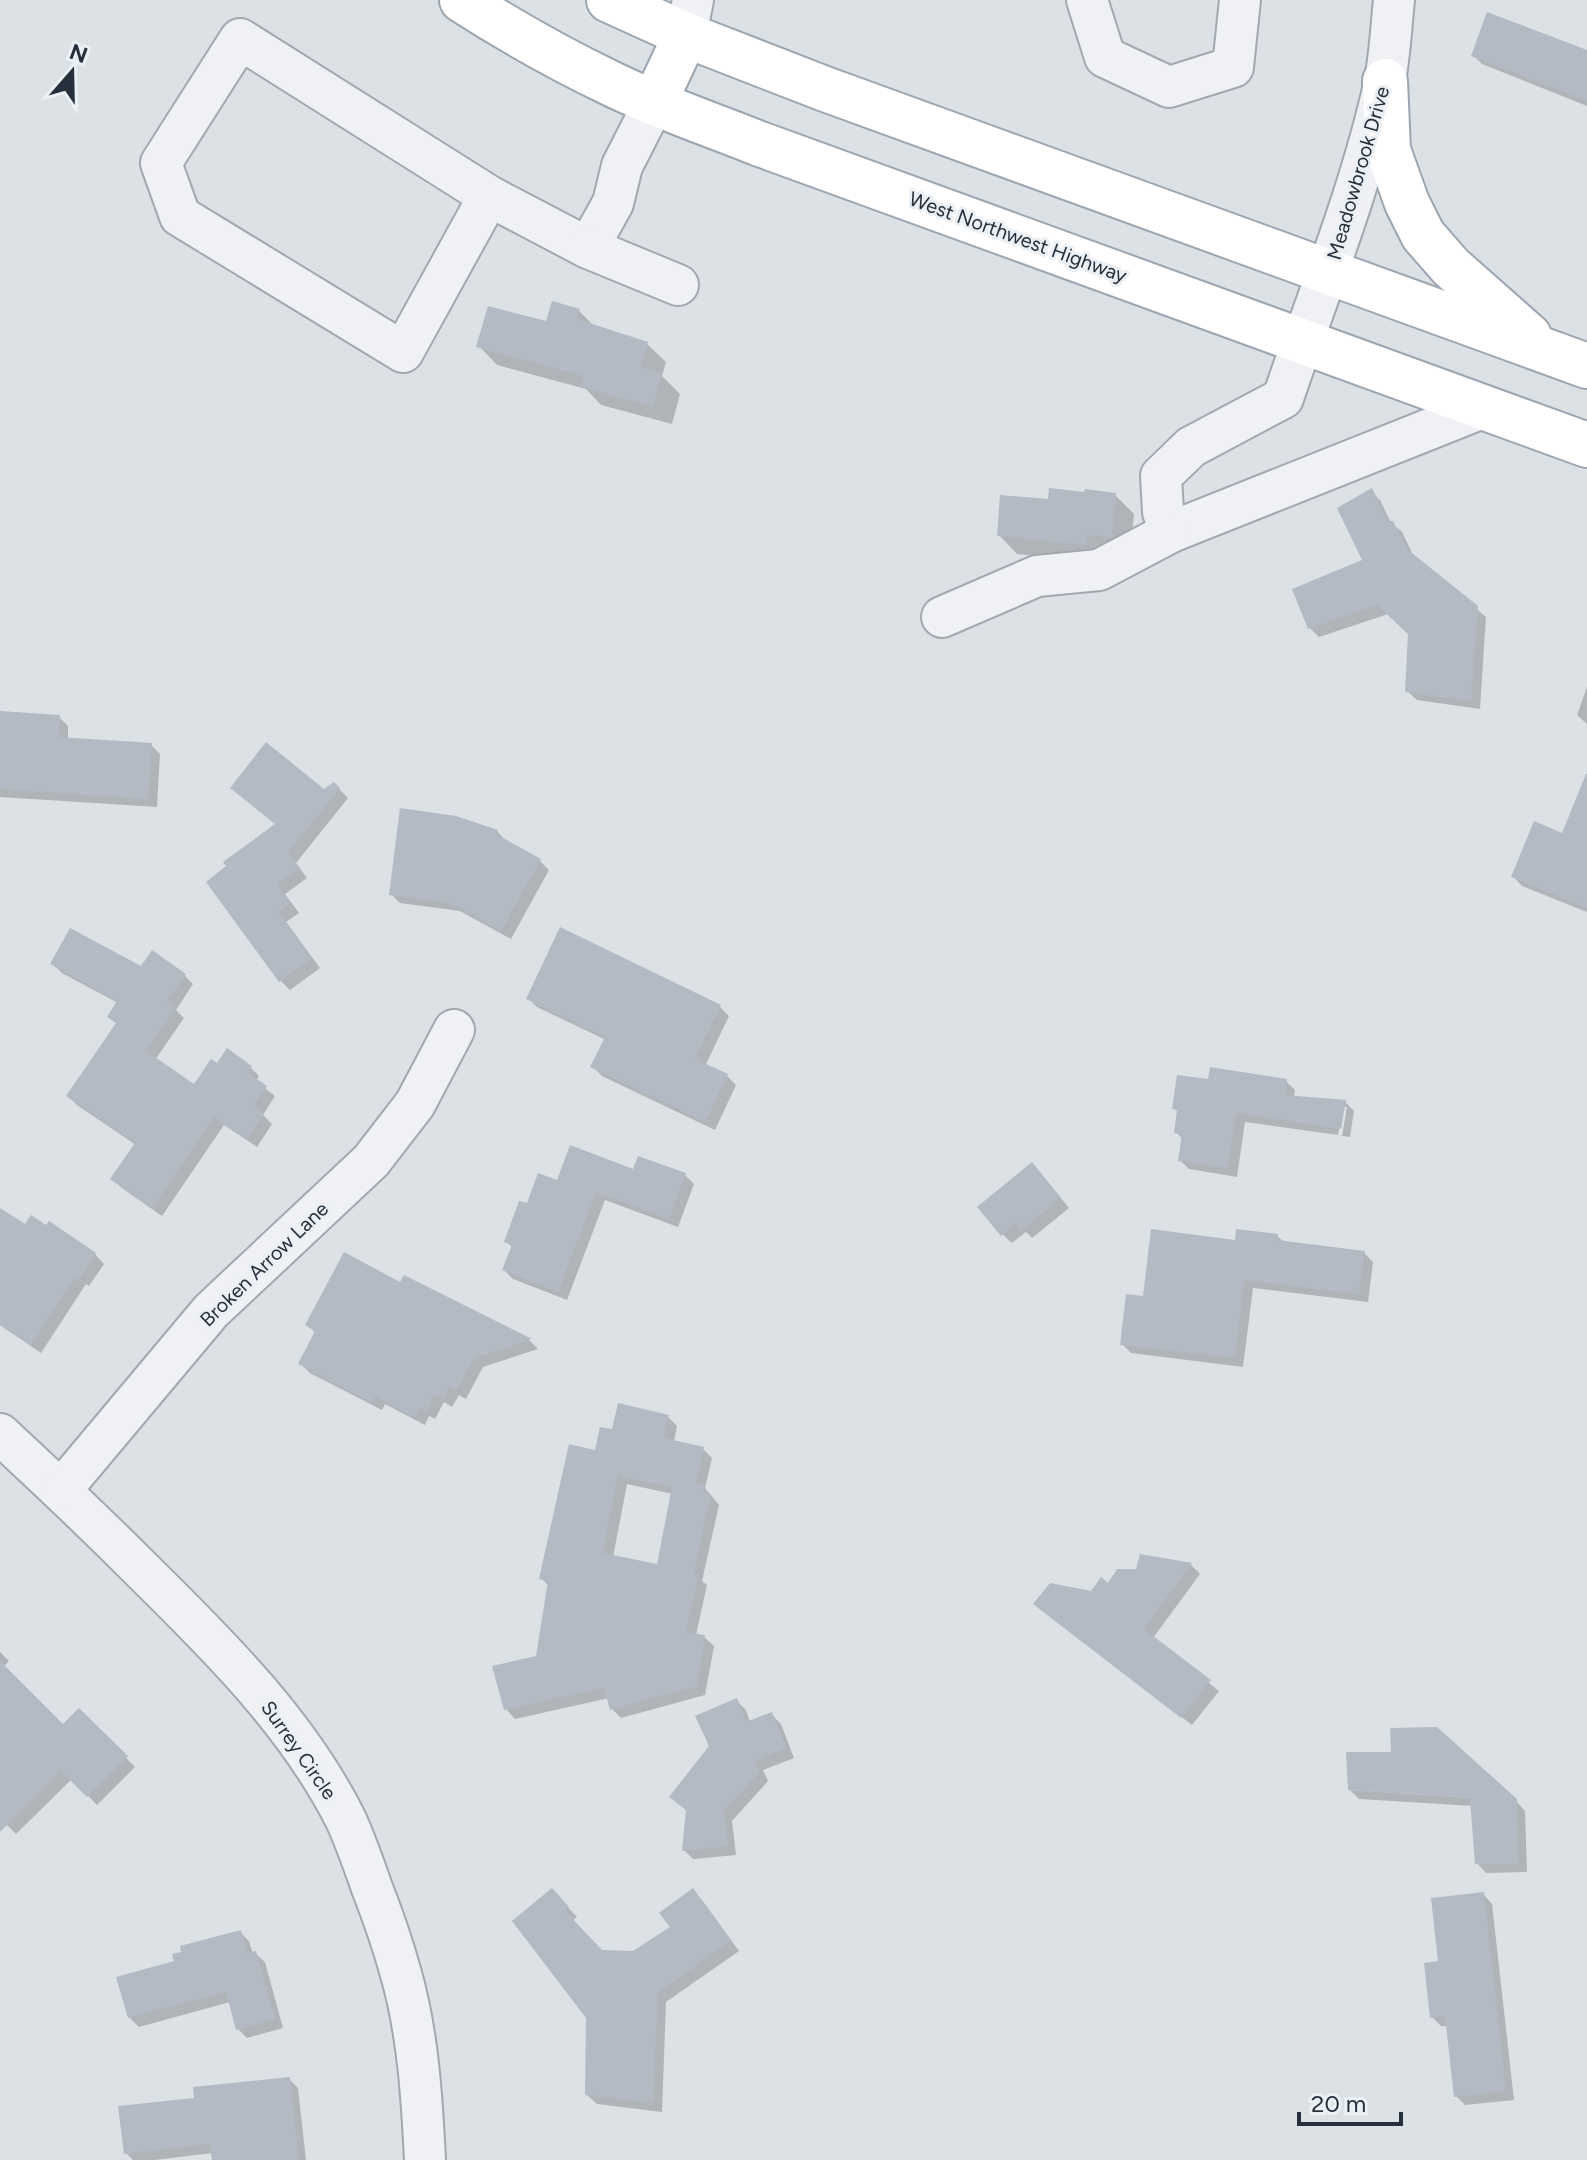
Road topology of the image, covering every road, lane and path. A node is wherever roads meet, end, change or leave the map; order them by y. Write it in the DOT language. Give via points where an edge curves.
graph roads {
  1 [pos="462,0"];
  2 [pos="609,0"];
  3 [pos="1087,0"];
  4 [pos="1240,0"];
  5 [pos="1394,0"];
  6 [pos="689,18"];
  7 [pos="1385,81"];
  8 [pos="654,103"];
  9 [pos="489,196"];
  10 [pos="588,248"];
  11 [pos="1329,272"];
  12 [pos="678,285"];
  13 [pos="1302,340"];
  14 [pos="1546,351"];
  15 [pos="1587,366"];
  16 [pos="1485,407"];
  17 [pos="1587,445"];
  18 [pos="1171,532"];
  19 [pos="942,617"];
  20 [pos="454,1030"];
  21 [pos="0,1434"];
  22 [pos="61,1490"];
  23 [pos="425,2160"];
  1 -- 8 [label="main road, West Northwest Highway" via="556,56"];
  2 -- 6 [label="main road"];
  3 -- 4 [label="street" via="1105,57 1169,87 1233,67"];
  5 -- 7 [label="street, Meadowbrook Drive"];
  6 -- 8 [label="main road"];
  6 -- 11 [label="main road" via="825,89"];
  7 -- 11 [label="street, Meadowbrook Drive"];
  7 -- 14 [label="main road" via="1388,150 1423,235 1451,267"];
  8 -- 10 [label="street" via="622,166 613,203"];
  8 -- 13 [label="main road, West Northwest Highway"];
  9 -- 9 [label="street" via="403,352 180,216 161,163 240,39"];
  9 -- 10 [label="street"];
  10 -- 12 [label="street"];
  11 -- 13 [label="street, Meadowbrook Drive"];
  11 -- 14 [label="main road"];
  13 -- 16 [label="main road, West Northwest Highway"];
  13 -- 18 [label="street, Meadowbrook Drive" via="1283,398 1191,447 1161,476 1163,512"];
  14 -- 15 [label="main road"];
  16 -- 17 [label="main road, West Northwest Highway"];
  16 -- 18 [label="street"];
  18 -- 19 [label="street" via="1099,570 1037,576"];
  20 -- 22 [label="street, Broken Arrow Lane" via="415,1104 371,1161 211,1311"];
  21 -- 22 [label="street, Surrey Circle"];
  22 -- 23 [label="street, Surrey Circle" via="255,1687 305,1752 346,1821 402,1975 420,2082"];
}
